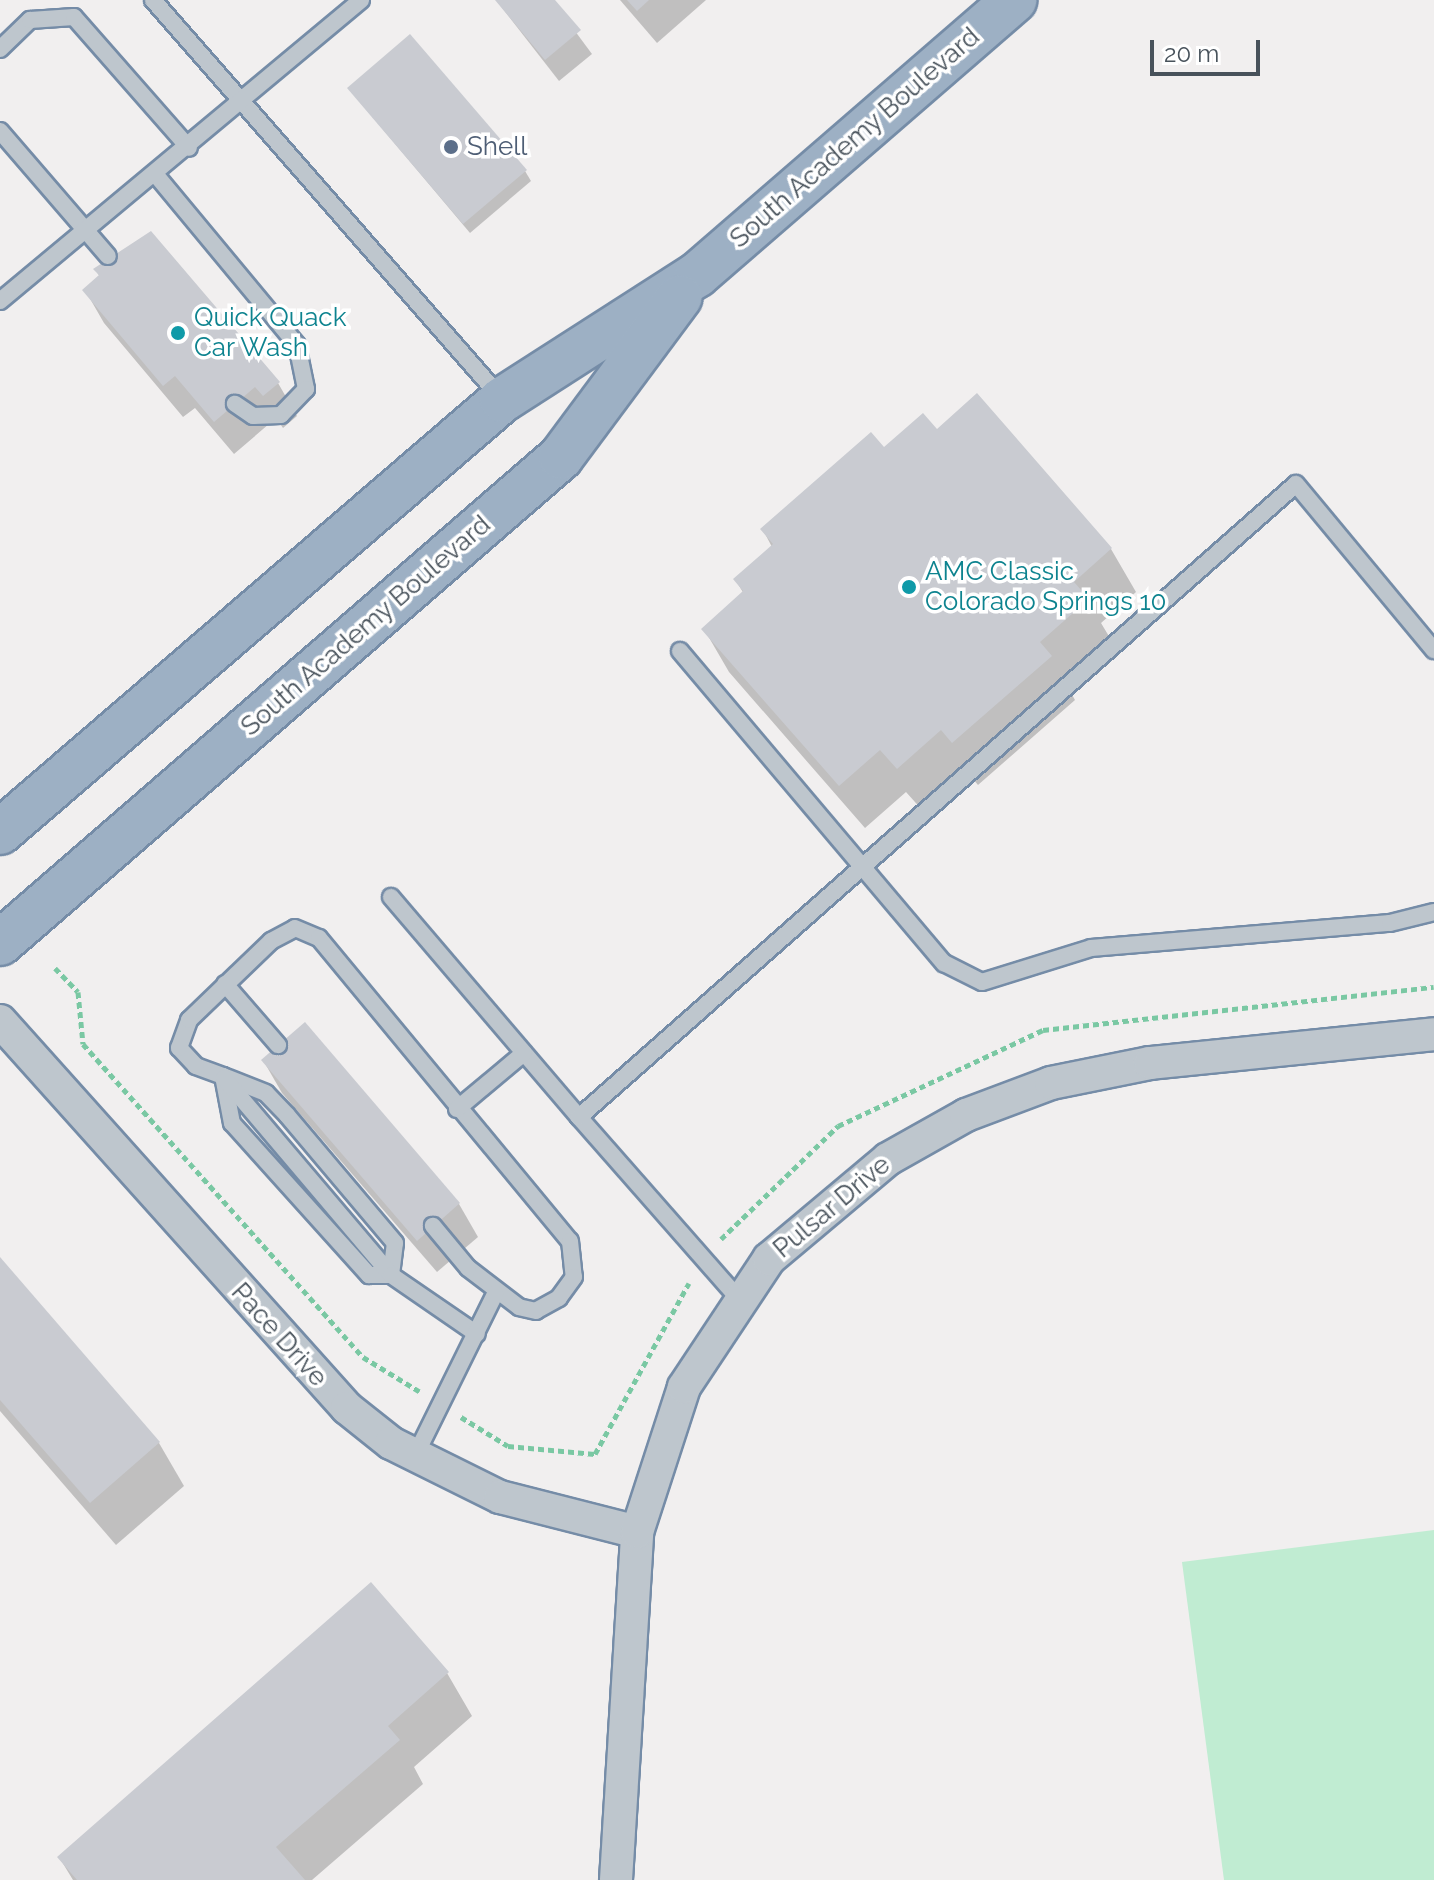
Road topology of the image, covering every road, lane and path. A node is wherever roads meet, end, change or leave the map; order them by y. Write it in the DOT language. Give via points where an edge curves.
graph roads {
  1 [pos="153,0"];
  2 [pos="361,0"];
  3 [pos="1014,0"];
  4 [pos="0,49"];
  5 [pos="243,104"];
  6 [pos="0,131"];
  7 [pos="189,148"];
  8 [pos="156,175"];
  9 [pos="87,231"];
  10 [pos="108,256"];
  11 [pos="697,275"];
  12 [pos="0,301"];
  13 [pos="502,400"];
  14 [pos="235,404"];
  15 [pos="1434,650"];
  16 [pos="680,651"];
  17 [pos="0,832"];
  18 [pos="861,872"];
  19 [pos="391,897"];
  20 [pos="1434,912"];
  21 [pos="0,943"];
  22 [pos="225,984"];
  23 [pos="0,1021"];
  24 [pos="1434,1034"];
  25 [pos="278,1045"];
  26 [pos="524,1053"];
  27 [pos="223,1076"];
  28 [pos="457,1109"];
  29 [pos="579,1117"];
  30 [pos="433,1226"];
  31 [pos="391,1275"];
  32 [pos="495,1294"];
  33 [pos="738,1298"];
  34 [pos="477,1334"];
  35 [pos="415,1456"];
  36 [pos="637,1532"];
  37 [pos="616,1880"];
  1 -- 5 [label="lane"];
  2 -- 5 [label="lane"];
  3 -- 11 [label="highway, South Academy Boulevard"];
  4 -- 7 [label="lane" via="30,20 74,17"];
  5 -- 7 [label="lane"];
  5 -- 13 [label="lane"];
  6 -- 9 [label="lane"];
  7 -- 8 [label="lane"];
  8 -- 9 [label="lane"];
  8 -- 14 [label="lane" via="297,345 306,389 281,415 253,416"];
  9 -- 10 [label="lane"];
  9 -- 12 [label="lane"];
  11 -- 13 [label="highway, South Academy Boulevard"];
  11 -- 21 [label="highway, South Academy Boulevard" via="561,457"];
  13 -- 17 [label="highway, South Academy Boulevard"];
  15 -- 18 [label="lane" via="1296,484"];
  16 -- 18 [label="lane"];
  18 -- 20 [label="lane" via="944,963 982,982 1091,948 1390,923"];
  18 -- 29 [label="lane"];
  19 -- 26 [label="lane"];
  22 -- 25 [label="lane"];
  22 -- 27 [label="lane" via="180,1034 179,1048 196,1066"];
  22 -- 28 [label="lane" via="271,941 304,929 319,938"];
  23 -- 35 [label="street, Pace Drive" via="297,1357 347,1408"];
  24 -- 33 [label="street, Pulsar Drive" via="1098,1070 1005,1099 924,1138 848,1187 769,1259"];
  26 -- 28 [label="lane"];
  26 -- 29 [label="lane"];
  27 -- 31 [label="lane"];
  27 -- 31 [label="lane" via="232,1123 369,1275"];
  27 -- 31 [label="lane" via="266,1093 376,1220 395,1243"];
  28 -- 32 [label="lane" via="559,1226 577,1259 559,1298 536,1311"];
  29 -- 33 [label="lane"];
  30 -- 32 [label="lane"];
  31 -- 34 [label="lane"];
  32 -- 34 [label="lane"];
  33 -- 36 [label="street, Pulsar Drive" via="684,1387"];
  34 -- 35 [label="lane"];
  35 -- 36 [label="street, Pace Drive" via="500,1497"];
  36 -- 37 [label="street, Pulsar Drive"];
}
